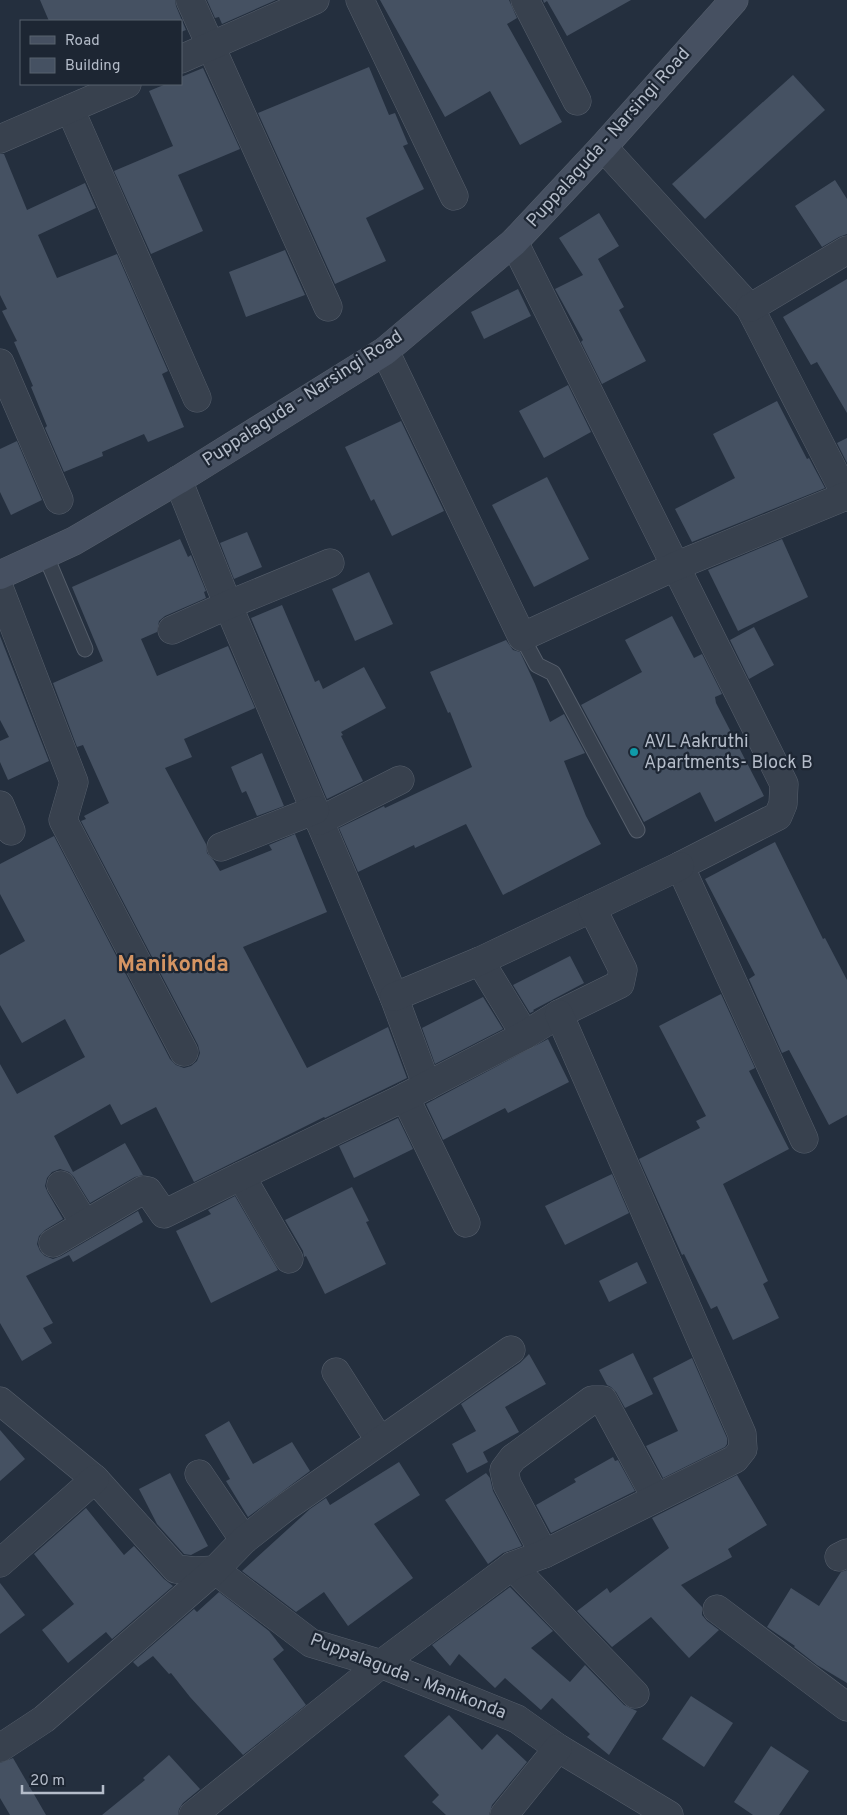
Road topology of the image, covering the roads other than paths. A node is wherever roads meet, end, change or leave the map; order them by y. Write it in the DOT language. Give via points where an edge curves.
graph roads {
  1 [pos="190,0"];
  2 [pos="315,0"];
  3 [pos="360,0"];
  4 [pos="525,0"];
  5 [pos="734,0"];
  6 [pos="212,46"];
  7 [pos="182,60"];
  8 [pos="125,85"];
  9 [pos="577,101"];
  10 [pos="70,109"];
  11 [pos="0,139"];
  12 [pos="603,147"];
  13 [pos="454,196"];
  14 [pos="514,242"];
  15 [pos="847,250"];
  16 [pos="328,307"];
  17 [pos="750,308"];
  18 [pos="385,351"];
  19 [pos="0,364"];
  20 [pos="197,398"];
  21 [pos="178,480"];
  22 [pos="847,496"];
  23 [pos="59,500"];
  24 [pos="45,554"];
  25 [pos="330,563"];
  26 [pos="676,566"];
  27 [pos="0,575"];
  28 [pos="0,590"];
  29 [pos="228,605"];
  30 [pos="172,630"];
  31 [pos="522,637"];
  32 [pos="85,649"];
  33 [pos="400,780"];
  34 [pos="0,805"];
  35 [pos="317,815"];
  36 [pos="637,830"];
  37 [pos="11,831"];
  38 [pos="221,847"];
  39 [pos="680,866"];
  40 [pos="592,908"];
  41 [pos="480,962"];
  42 [pos="394,997"];
  43 [pos="559,1014"];
  44 [pos="525,1035"];
  45 [pos="184,1052"];
  46 [pos="416,1091"];
  47 [pos="804,1139"];
  48 [pos="241,1176"];
  49 [pos="62,1185"];
  50 [pos="466,1223"];
  51 [pos="85,1224"];
  52 [pos="53,1243"];
  53 [pos="289,1259"];
  54 [pos="511,1350"];
  55 [pos="336,1372"];
  56 [pos="0,1401"];
  57 [pos="380,1441"];
  58 [pos="199,1474"];
  59 [pos="95,1479"];
  60 [pos="656,1498"];
  61 [pos="244,1540"];
  62 [pos="544,1554"];
  63 [pos="0,1563"];
  64 [pos="512,1566"];
  65 [pos="215,1570"];
  66 [pos="717,1609"];
  67 [pos="381,1664"];
  68 [pos="635,1694"];
  69 [pos="847,1707"];
  70 [pos="0,1748"];
  71 [pos="558,1748"];
  72 [pos="193,1815"];
  73 [pos="504,1815"];
  74 [pos="669,1815"];
  1 -- 6 [label="street"];
  2 -- 6 [label="street"];
  3 -- 13 [label="street"];
  4 -- 9 [label="street"];
  5 -- 12 [label="street, Puppalaguda - Narsingi Road"];
  6 -- 7 [label="street"];
  6 -- 16 [label="street"];
  8 -- 10 [label="street"];
  10 -- 11 [label="street"];
  10 -- 20 [label="street"];
  12 -- 14 [label="street, Puppalaguda - Narsingi Road"];
  12 -- 17 [label="street"];
  14 -- 18 [label="street, Puppalaguda - Narsingi Road"];
  14 -- 26 [label="street"];
  15 -- 17 [label="street"];
  17 -- 22 [label="street"];
  18 -- 21 [label="street, Puppalaguda - Narsingi Road"];
  18 -- 31 [label="street"];
  19 -- 23 [label="street"];
  21 -- 24 [label="street, Puppalaguda - Narsingi Road" via="74,541"];
  21 -- 29 [label="street"];
  22 -- 26 [label="street"];
  24 -- 27 [label="street, Puppalaguda - Narsingi Road"];
  24 -- 32 [label="lane"];
  25 -- 29 [label="street"];
  26 -- 31 [label="street"];
  26 -- 39 [label="street" via="784,784 784,804 778,816"];
  28 -- 45 [label="street" via="74,782 63,820"];
  29 -- 30 [label="street"];
  29 -- 35 [label="street"];
  31 -- 36 [label="lane" via="537,665 553,673"];
  33 -- 35 [label="street"];
  34 -- 37 [label="street"];
  35 -- 38 [label="street"];
  35 -- 42 [label="street"];
  39 -- 40 [label="street"];
  39 -- 47 [label="street"];
  40 -- 41 [label="street"];
  40 -- 43 [label="street" via="623,970 620,984"];
  41 -- 42 [label="street"];
  41 -- 44 [label="street"];
  42 -- 46 [label="street"];
  43 -- 44 [label="street"];
  43 -- 60 [label="street" via="742,1434 743,1449 736,1459"];
  44 -- 46 [label="street"];
  46 -- 48 [label="street"];
  46 -- 50 [label="street"];
  48 -- 51 [label="street" via="164,1214 148,1191 143,1190"];
  48 -- 53 [label="street"];
  49 -- 51 [label="street"];
  51 -- 52 [label="street"];
  54 -- 57 [label="street"];
  55 -- 57 [label="street"];
  56 -- 59 [label="street"];
  57 -- 61 [label="street"];
  58 -- 61 [label="street"];
  59 -- 63 [label="street"];
  59 -- 65 [label="street" via="176,1568 194,1572"];
  60 -- 62 [label="street"];
  60 -- 62 [label="street" via="603,1400 592,1400 513,1458 504,1470 507,1484"];
  61 -- 65 [label="street"];
  62 -- 64 [label="street"];
  64 -- 67 [label="street"];
  64 -- 68 [label="street"];
  65 -- 67 [label="street, Puppalaguda - Manikonda" via="311,1643"];
  65 -- 70 [label="street" via="44,1719"];
  66 -- 69 [label="street"];
  67 -- 71 [label="street, Puppalaguda - Manikonda" via="517,1719"];
  67 -- 72 [label="street"];
  71 -- 73 [label="street"];
  71 -- 74 [label="street, Puppalaguda - Manikonda"];
}
